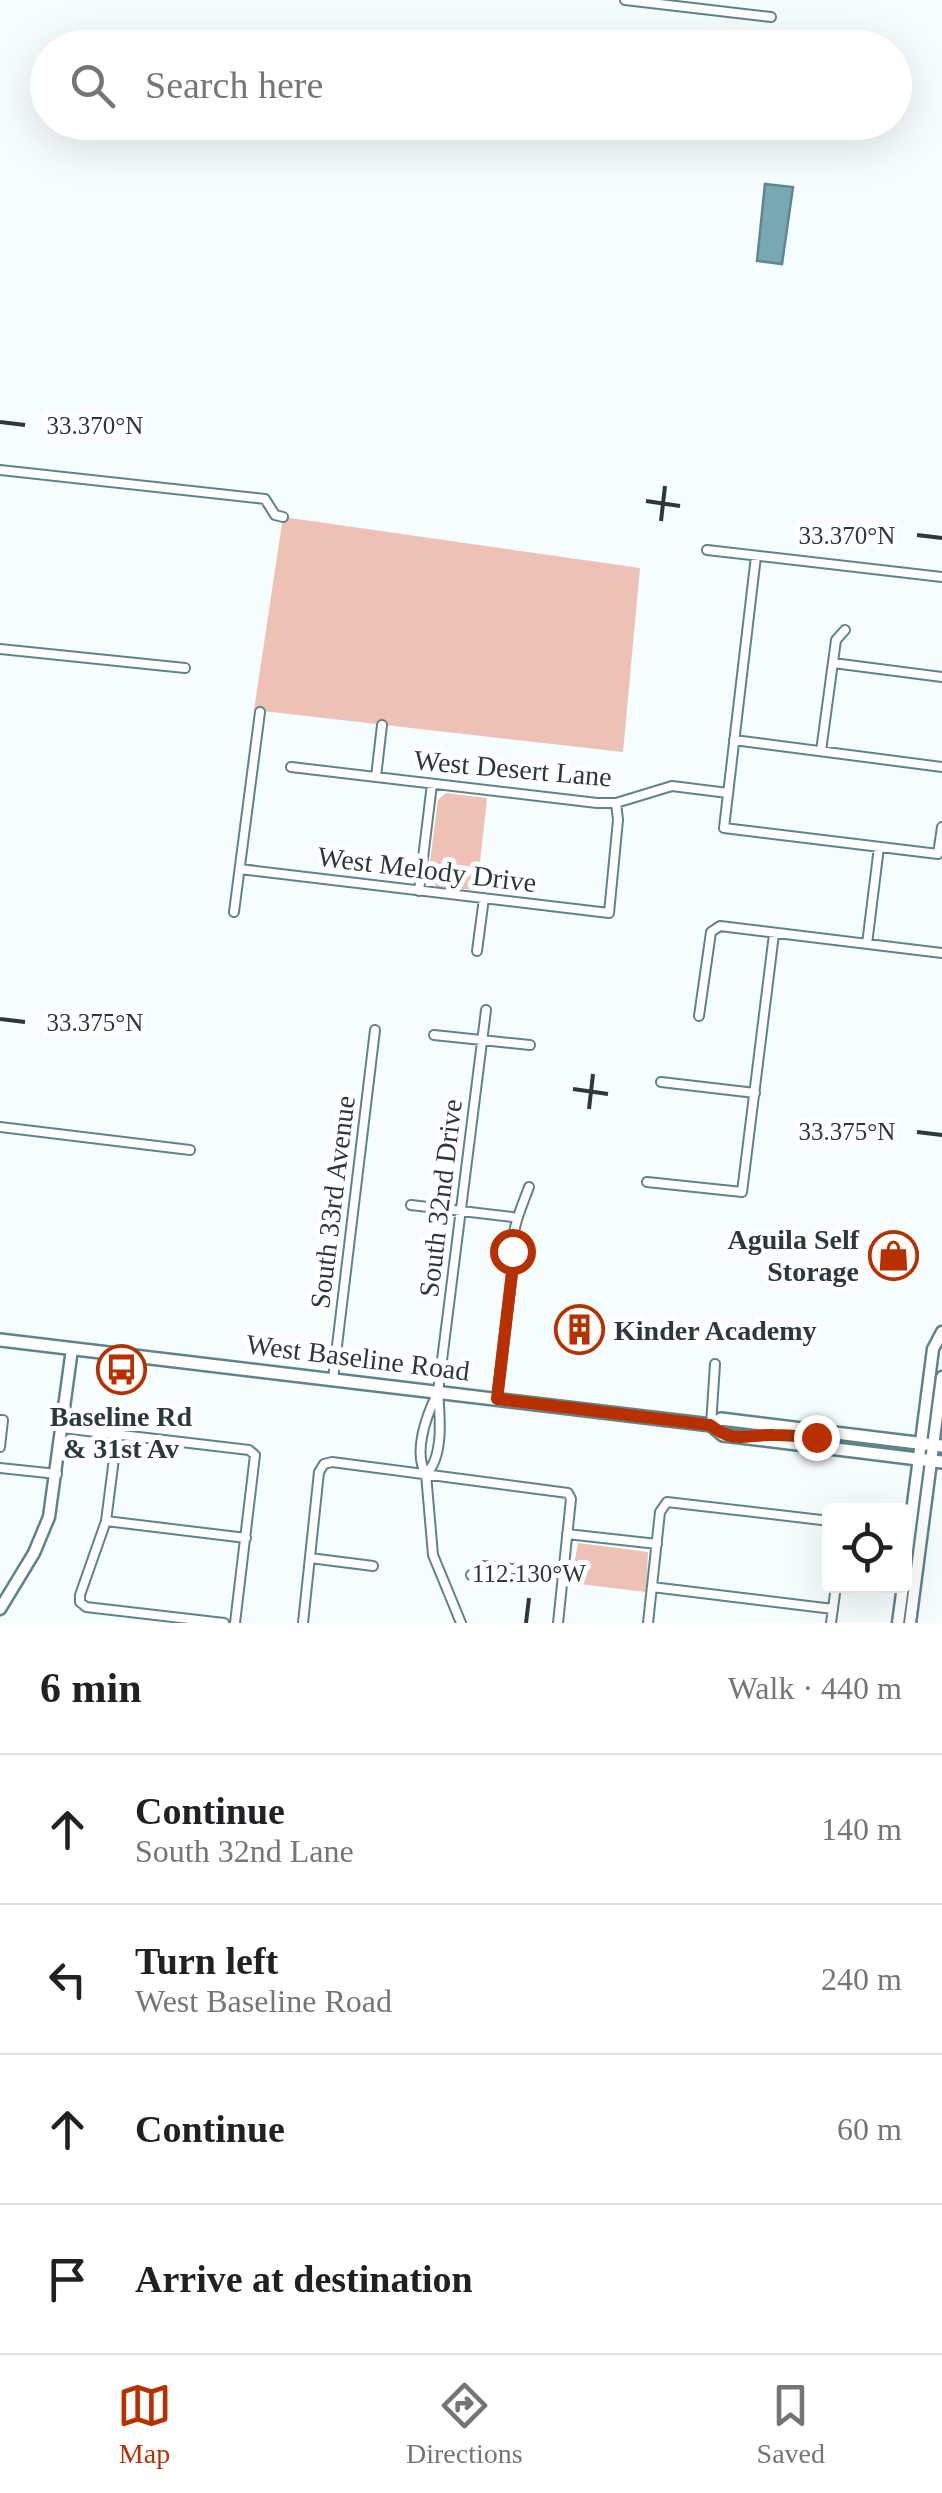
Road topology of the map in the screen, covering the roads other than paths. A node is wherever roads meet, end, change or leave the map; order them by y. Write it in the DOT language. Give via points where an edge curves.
graph roads {
  1 [pos="625,0"];
  2 [pos="726,0"];
  3 [pos="724,12"];
  4 [pos="770,17"];
  5 [pos="0,470"];
  6 [pos="283,517"];
  7 [pos="707,550"];
  8 [pos="756,556"];
  9 [pos="942,578"];
  10 [pos="845,630"];
  11 [pos="0,649"];
  12 [pos="833,662"];
  13 [pos="942,666"];
  14 [pos="186,668"];
  15 [pos="941,677"];
  16 [pos="260,712"];
  17 [pos="382,725"];
  18 [pos="734,740"];
  19 [pos="821,751"];
  20 [pos="942,766"];
  21 [pos="292,767"];
  22 [pos="376,777"];
  23 [pos="432,784"];
  24 [pos="728,793"];
  25 [pos="616,804"];
  26 [pos="942,827"];
  27 [pos="878,847"];
  28 [pos="240,870"];
  29 [pos="420,891"];
  30 [pos="484,898"];
  31 [pos="234,912"];
  32 [pos="774,934"];
  33 [pos="867,944"];
  34 [pos="478,951"];
  35 [pos="942,953"];
  36 [pos="486,1010"];
  37 [pos="699,1016"];
  38 [pos="375,1030"];
  39 [pos="434,1034"];
  40 [pos="483,1040"];
  41 [pos="530,1045"];
  42 [pos="661,1082"];
  43 [pos="755,1093"];
  44 [pos="0,1127"];
  45 [pos="190,1150"];
  46 [pos="648,1182"];
  47 [pos="529,1187"];
  48 [pos="411,1205"];
  49 [pos="461,1211"];
  50 [pos="512,1217"];
  51 [pos="942,1337"];
  52 [pos="0,1340"];
  53 [pos="72,1349"];
  54 [pos="715,1364"];
  55 [pos="942,1377"];
  56 [pos="334,1380"];
  57 [pos="438,1392"];
  58 [pos="497,1399"];
  59 [pos="2,1420"];
  60 [pos="710,1425"];
  61 [pos="62,1428"];
  62 [pos="823,1432"];
  63 [pos="118,1435"];
  64 [pos="748,1439"];
  65 [pos="423,1444"];
  66 [pos="437,1445"];
  67 [pos="932,1445"];
  68 [pos="0,1447"];
  69 [pos="930,1461"];
  70 [pos="0,1468"];
  71 [pos="56,1474"];
  72 [pos="426,1474"];
  73 [pos="822,1520"];
  74 [pos="106,1522"];
  75 [pos="568,1534"];
  76 [pos="246,1538"];
  77 [pos="912,1539"];
  78 [pos="656,1544"];
  79 [pos="310,1558"];
  80 [pos="373,1566"];
  81 [pos="563,1574"];
  82 [pos="471,1575"];
  83 [pos="652,1587"];
  84 [pos="835,1593"];
  85 [pos="902,1593"];
  86 [pos="0,1609"];
  87 [pos="833,1609"];
  88 [pos="224,1623"];
  89 [pos="234,1623"];
  90 [pos="303,1623"];
  91 [pos="461,1623"];
  92 [pos="558,1623"];
  93 [pos="648,1623"];
  94 [pos="831,1623"];
  95 [pos="898,1623"];
  96 [pos="910,1623"];
  1 -- 3 [label="street"];
  2 -- 3 [label="street"];
  3 -- 4 [label="street"];
  5 -- 6 [label="street" via="265,500"];
  7 -- 8 [label="street"];
  8 -- 9 [label="street"];
  8 -- 18 [label="street"];
  10 -- 12 [label="street"];
  11 -- 14 [label="street"];
  12 -- 15 [label="street"];
  12 -- 19 [label="street"];
  13 -- 15 [label="street"];
  16 -- 28 [label="street"];
  17 -- 22 [label="street"];
  18 -- 19 [label="street"];
  18 -- 24 [label="street"];
  19 -- 20 [label="street"];
  21 -- 22 [label="street, West Desert Lane"];
  22 -- 23 [label="street, West Desert Lane"];
  23 -- 25 [label="street, West Desert Lane"];
  23 -- 29 [label="street"];
  24 -- 25 [label="street, West Desert Lane" via="672,786"];
  24 -- 27 [label="street" via="724,828"];
  25 -- 30 [label="street, West Melody Drive" via="608,913"];
  26 -- 27 [label="street" via="938,854"];
  27 -- 33 [label="street"];
  28 -- 29 [label="street, West Melody Drive"];
  28 -- 31 [label="street"];
  29 -- 30 [label="street, West Melody Drive"];
  30 -- 34 [label="street"];
  32 -- 33 [label="street"];
  32 -- 37 [label="street" via="716,927 711,932"];
  32 -- 43 [label="street"];
  33 -- 35 [label="street"];
  36 -- 40 [label="street, South 32nd Drive"];
  38 -- 56 [label="street, South 33rd Avenue"];
  39 -- 40 [label="street"];
  40 -- 41 [label="street"];
  40 -- 49 [label="street, South 32nd Drive"];
  42 -- 43 [label="street"];
  43 -- 46 [label="street" via="742,1192"];
  44 -- 45 [label="street"];
  47 -- 58 [label="street" via="514,1233"];
  48 -- 49 [label="street"];
  49 -- 50 [label="street"];
  49 -- 57 [label="street, South 32nd Drive"];
  51 -- 67 [label="main road" via="933,1349"];
  52 -- 53 [label="main road, West Baseline Road"];
  53 -- 56 [label="main road, West Baseline Road"];
  53 -- 61 [label="main road"];
  54 -- 60 [label="street"];
  55 -- 67 [label="main road"];
  56 -- 57 [label="main road, West Baseline Road"];
  57 -- 58 [label="main road, West Baseline Road"];
  57 -- 65 [label="street"];
  57 -- 66 [label="street"];
  58 -- 60 [label="main road, West Baseline Road"];
  59 -- 68 [label="street"];
  60 -- 62 [label="main road, West Baseline Road" via="722,1419"];
  60 -- 64 [label="main road, West Baseline Road"];
  61 -- 63 [label="street"];
  61 -- 71 [label="main road"];
  62 -- 64 [label="main road"];
  62 -- 67 [label="main road, West Baseline Road"];
  63 -- 74 [label="street"];
  63 -- 76 [label="street" via="255,1455"];
  64 -- 69 [label="main road, West Baseline Road"];
  65 -- 66 [label="street"];
  65 -- 72 [label="street" via="420,1465"];
  66 -- 72 [label="street" via="435,1466"];
  67 -- 69 [label="main road"];
  69 -- 77 [label="main road"];
  69 -- 96 [label="main road"];
  70 -- 71 [label="street"];
  71 -- 86 [label="main road" via="42,1536"];
  72 -- 75 [label="street" via="568,1493"];
  72 -- 79 [label="street" via="324,1464"];
  72 -- 91 [label="street" via="433,1555"];
  73 -- 78 [label="street" via="673,1502 663,1506"];
  74 -- 76 [label="street"];
  74 -- 88 [label="street" via="80,1602"];
  75 -- 78 [label="street"];
  75 -- 81 [label="street"];
  76 -- 89 [label="street"];
  78 -- 83 [label="street"];
  79 -- 80 [label="street"];
  79 -- 90 [label="street"];
  81 -- 82 [label="street" via="484,1566"];
  81 -- 92 [label="street"];
  83 -- 87 [label="street"];
  83 -- 93 [label="street"];
  84 -- 87 [label="street"];
  85 -- 95 [label="main road"];
  87 -- 94 [label="street"];
}
